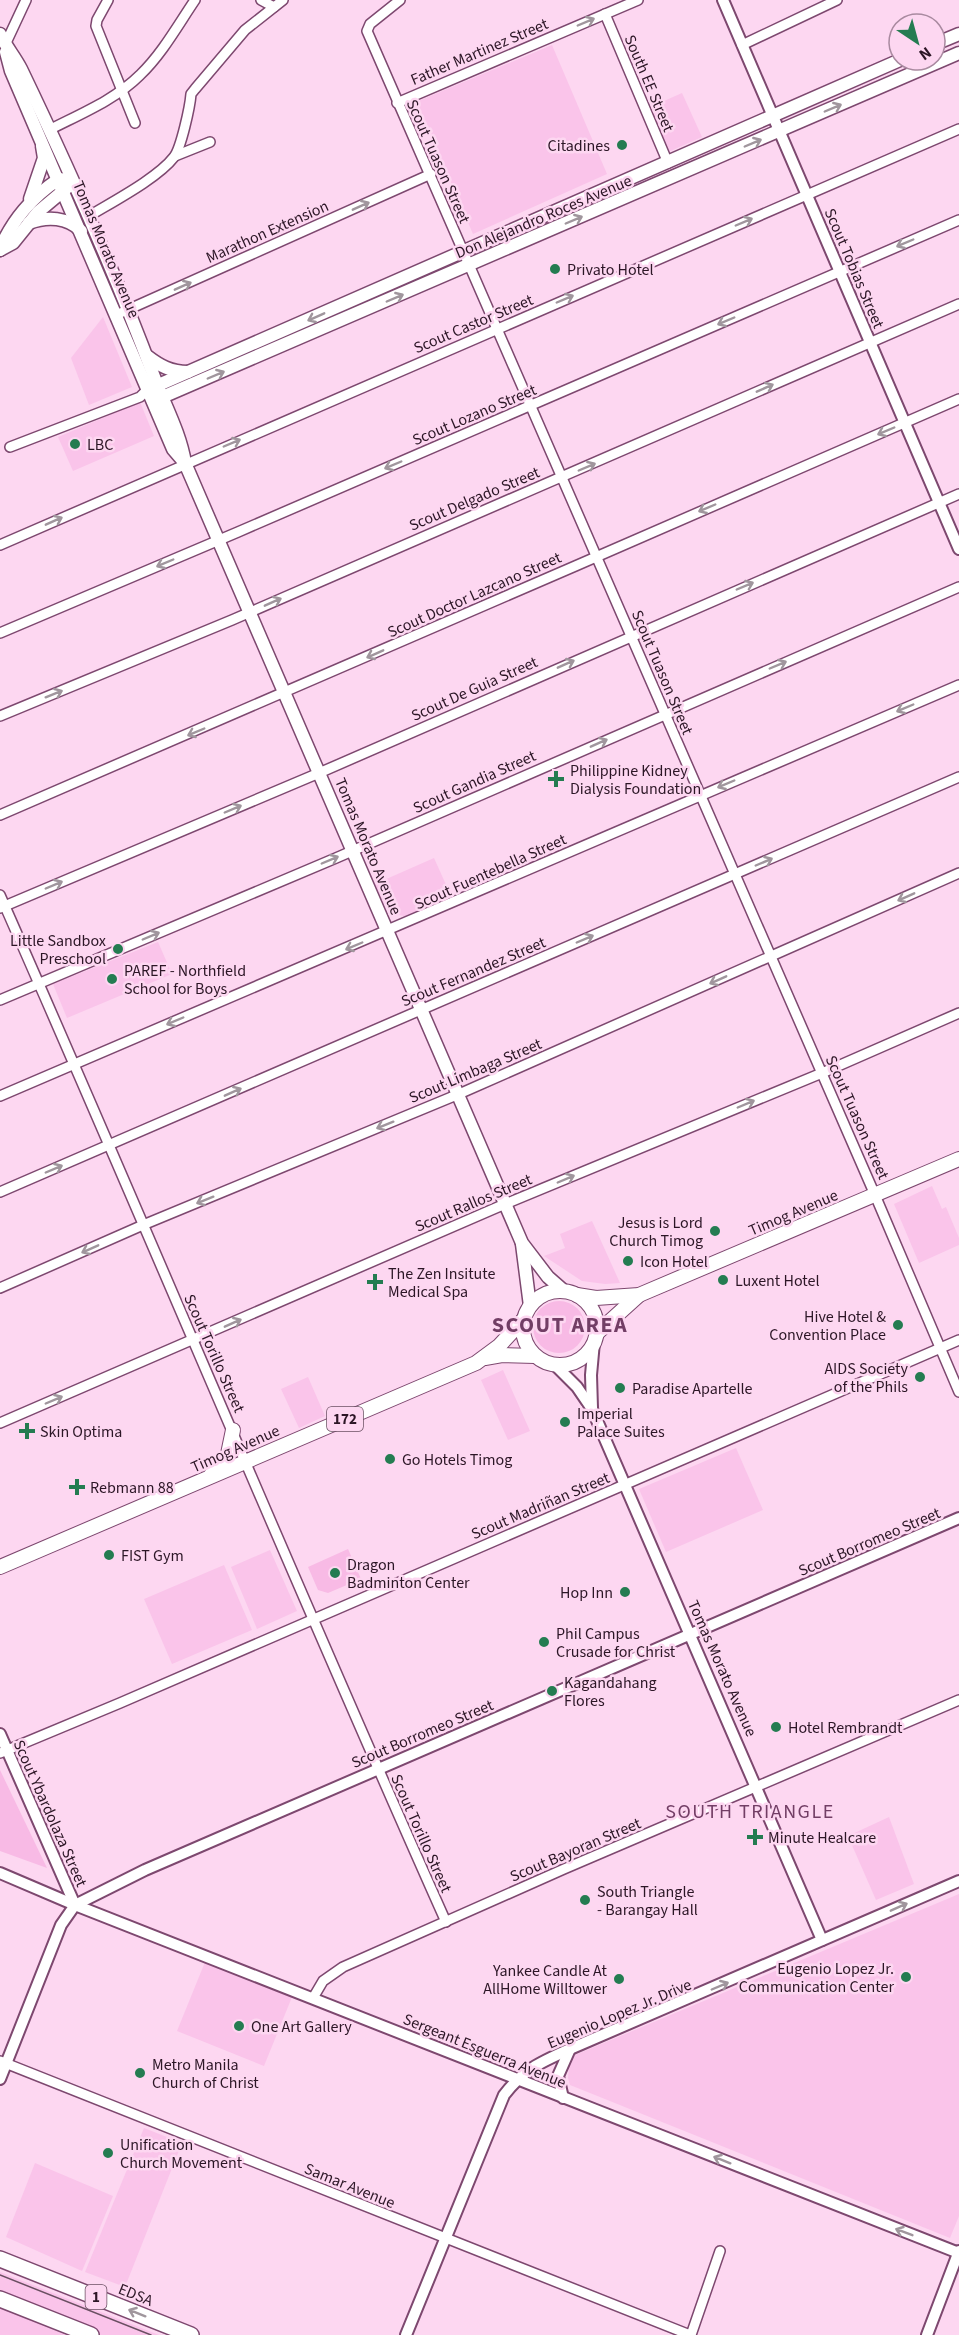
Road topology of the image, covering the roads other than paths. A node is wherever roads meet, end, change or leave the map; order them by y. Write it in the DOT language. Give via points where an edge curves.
graph roads {
  1 [pos="26,0"];
  2 [pos="108,0"];
  3 [pos="195,0"];
  4 [pos="261,0"];
  5 [pos="283,0"];
  6 [pos="400,0"];
  7 [pos="638,0"];
  8 [pos="723,0"];
  9 [pos="837,0"];
  10 [pos="274,7"];
  11 [pos="605,14"];
  12 [pos="2,39"];
  13 [pos="742,45"];
  14 [pos="959,53"];
  15 [pos="887,66"];
  16 [pos="121,91"];
  17 [pos="397,102"];
  18 [pos="774,117"];
  19 [pos="135,123"];
  20 [pos="959,129"];
  21 [pos="48,130"];
  22 [pos="780,131"];
  23 [pos="42,142"];
  24 [pos="210,142"];
  25 [pos="175,156"];
  26 [pos="668,163"];
  27 [pos="431,174"];
  28 [pos="74,181"];
  29 [pos="62,185"];
  30 [pos="807,195"];
  31 [pos="27,206"];
  32 [pos="89,216"];
  33 [pos="959,220"];
  34 [pos="30,223"];
  35 [pos="81,231"];
  36 [pos="0,250"];
  37 [pos="464,252"];
  38 [pos="469,266"];
  39 [pos="840,272"];
  40 [pos="360,297"];
  41 [pos="959,304"];
  42 [pos="129,309"];
  43 [pos="366,310"];
  44 [pos="116,315"];
  45 [pos="498,328"];
  46 [pos="870,342"];
  47 [pos="147,356"];
  48 [pos="190,372"];
  49 [pos="148,391"];
  50 [pos="959,399"];
  51 [pos="158,400"];
  52 [pos="531,406"];
  53 [pos="905,423"];
  54 [pos="10,447"];
  55 [pos="185,463"];
  56 [pos="562,477"];
  57 [pos="959,494"];
  58 [pos="939,502"];
  59 [pos="219,540"];
  60 [pos="0,545"];
  61 [pos="959,549"];
  62 [pos="597,556"];
  63 [pos="959,587"];
  64 [pos="250,612"];
  65 [pos="0,633"];
  66 [pos="631,635"];
  67 [pos="959,685"];
  68 [pos="285,694"];
  69 [pos="665,714"];
  70 [pos="0,716"];
  71 [pos="319,773"];
  72 [pos="959,777"];
  73 [pos="700,796"];
  74 [pos="0,815"];
  75 [pos="353,850"];
  76 [pos="959,873"];
  77 [pos="735,874"];
  78 [pos="0,896"];
  79 [pos="2,907"];
  80 [pos="388,932"];
  81 [pos="771,956"];
  82 [pos="38,983"];
  83 [pos="0,1000"];
  84 [pos="422,1010"];
  85 [pos="959,1013"];
  86 [pos="73,1064"];
  87 [pos="822,1072"];
  88 [pos="459,1094"];
  89 [pos="0,1096"];
  90 [pos="108,1146"];
  91 [pos="959,1160"];
  92 [pos="0,1192"];
  93 [pos="875,1195"];
  94 [pos="505,1204"];
  95 [pos="143,1225"];
  96 [pos="522,1243"];
  97 [pos="0,1288"];
  98 [pos="570,1293"];
  99 [pos="639,1295"];
  100 [pos="530,1306"];
  101 [pos="523,1320"];
  102 [pos="595,1338"];
  103 [pos="959,1340"];
  104 [pos="192,1341"];
  105 [pos="940,1348"];
  106 [pos="535,1356"];
  107 [pos="483,1359"];
  108 [pos="555,1365"];
  109 [pos="959,1392"];
  110 [pos="592,1409"];
  111 [pos="0,1423"];
  112 [pos="233,1430"];
  113 [pos="246,1462"];
  114 [pos="208,1479"];
  115 [pos="626,1484"];
  116 [pos="959,1518"];
  117 [pos="0,1567"];
  118 [pos="313,1619"];
  119 [pos="690,1635"];
  120 [pos="959,1701"];
  121 [pos="0,1734"];
  122 [pos="3,1751"];
  123 [pos="377,1769"];
  124 [pos="757,1788"];
  125 [pos="0,1873"];
  126 [pos="959,1881"];
  127 [pos="75,1905"];
  128 [pos="446,1922"];
  129 [pos="822,1940"];
  130 [pos="313,1998"];
  131 [pos="570,2049"];
  132 [pos="3,2062"];
  133 [pos="0,2079"];
  134 [pos="516,2079"];
  135 [pos="563,2098"];
  136 [pos="446,2239"];
  137 [pos="720,2251"];
  138 [pos="959,2253"];
  139 [pos="0,2259"];
  140 [pos="0,2299"];
  141 [pos="91,2335"];
  142 [pos="191,2335"];
  143 [pos="406,2335"];
  144 [pos="691,2335"];
  145 [pos="927,2335"];
  1 -- 12 [label="street"];
  2 -- 16 [label="street" via="96,26"];
  3 -- 16 [label="street" via="141,75"];
  4 -- 10 [label="street"];
  5 -- 10 [label="street"];
  6 -- 17 [label="street, Scout Tuason Street" via="370,24 367,31"];
  7 -- 11 [label="street, Father Martinez Street"];
  8 -- 13 [label="street, Scout Tobias Street"];
  9 -- 13 [label="street"];
  10 -- 25 [label="street" via="245,30 191,94"];
  17 -- 11 [label="street, Father Martinez Street, one-way"];
  11 -- 26 [label="street, South EE Street"];
  12 -- 21 [label="main road, Tomas Morato Avenue" via="20,66"];
  12 -- 23 [label="main road, Tomas Morato Avenue" via="11,71"];
  13 -- 18 [label="street, Scout Tobias Street"];
  22 -- 14 [label="main road, Don Alejandro Roces Avenue, one-way"];
  15 -- 18 [label="main road, Don Alejandro Roces Avenue"];
  16 -- 19 [label="street"];
  16 -- 21 [label="street"];
  17 -- 27 [label="street, Scout Tuason Street"];
  18 -- 22 [label="street, Scout Tobias Street"];
  18 -- 26 [label="main road, Don Alejandro Roces Avenue"];
  20 -- 30 [label="street, Scout Castor Street"];
  21 -- 28 [label="main road, Tomas Morato Avenue"];
  22 -- 30 [label="street, Scout Tobias Street"];
  38 -- 22 [label="main road, Don Alejandro Roces Avenue, one-way"];
  23 -- 29 [label="main road, Tomas Morato Avenue"];
  23 -- 31 [label="main road" via="44,158"];
  24 -- 25 [label="street"];
  25 -- 32 [label="street"];
  26 -- 37 [label="main road, Don Alejandro Roces Avenue"];
  27 -- 37 [label="street, Scout Tuason Street"];
  42 -- 27 [label="street, Marathon Extension, one-way"];
  28 -- 29 [label="main road"];
  28 -- 32 [label="main road, Tomas Morato Avenue"];
  29 -- 31 [label="main road" via="45,188"];
  29 -- 34 [label="main road"];
  29 -- 35 [label="main road, Tomas Morato Avenue"];
  30 -- 39 [label="street, Scout Tobias Street"];
  45 -- 30 [label="street, Scout Castor Street, one-way"];
  31 -- 36 [label="main road"];
  32 -- 42 [label="main road, Tomas Morato Avenue"];
  33 -- 39 [label="street, Scout Lozano Street, one-way"];
  34 -- 35 [label="main road" via="61,220"];
  34 -- 36 [label="main road" via="13,243"];
  35 -- 44 [label="main road, Tomas Morato Avenue"];
  37 -- 38 [label="street, Scout Tuason Street"];
  37 -- 40 [label="main road, Don Alejandro Roces Avenue"];
  43 -- 38 [label="main road, Don Alejandro Roces Avenue, one-way"];
  38 -- 45 [label="street, Scout Tuason Street"];
  39 -- 46 [label="street, Scout Tobias Street"];
  39 -- 52 [label="street, Scout Lozano Street, one-way"];
  40 -- 43 [label="main road"];
  40 -- 48 [label="main road, Don Alejandro Roces Avenue, one-way"];
  41 -- 46 [label="street, Scout Delgado Street"];
  42 -- 44 [label="street, Marathon Extension"];
  42 -- 47 [label="main road, Tomas Morato Avenue"];
  51 -- 43 [label="main road, Don Alejandro Roces Avenue, one-way"];
  44 -- 49 [label="main road, Tomas Morato Avenue"];
  45 -- 52 [label="street, Scout Tuason Street"];
  55 -- 45 [label="street, Scout Castor Street, one-way"];
  46 -- 53 [label="street, Scout Tobias Street"];
  56 -- 46 [label="street, Scout Delgado Street, one-way"];
  47 -- 48 [label="main road" via="168,369"];
  47 -- 49 [label="main road, Tomas Morato Avenue"];
  48 -- 49 [label="main road, Don Alejandro Roces Avenue"];
  49 -- 51 [label="main road, Tomas Morato Avenue"];
  49 -- 51 [label="street"];
  49 -- 54 [label="street, Don Alejandro Roces Avenue"];
  50 -- 53 [label="street, Scout Doctor Lazcano Street"];
  51 -- 55 [label="main road, Tomas Morato Avenue" via="183,445"];
  52 -- 56 [label="street, Scout Tuason Street"];
  52 -- 59 [label="street, Scout Lozano Street, one-way"];
  53 -- 58 [label="street, Scout Tobias Street"];
  53 -- 62 [label="street, Scout Doctor Lazcano Street, one-way"];
  55 -- 59 [label="main road, Tomas Morato Avenue"];
  60 -- 55 [label="street, Scout Castor Street, one-way"];
  56 -- 62 [label="street, Scout Tuason Street"];
  64 -- 56 [label="street, Scout Delgado Street, one-way"];
  57 -- 58 [label="street, Scout De Guia Street"];
  58 -- 61 [label="street, Scout Tobias Street"];
  66 -- 58 [label="street, Scout De Guia Street, one-way"];
  59 -- 64 [label="main road, Tomas Morato Avenue"];
  59 -- 65 [label="street, Scout Lozano Street, one-way"];
  62 -- 66 [label="street, Scout Tuason Street"];
  62 -- 68 [label="street, Scout Doctor Lazcano Street, one-way"];
  69 -- 63 [label="street, Scout Gandia Street, one-way"];
  64 -- 68 [label="main road, Tomas Morato Avenue"];
  70 -- 64 [label="street, Scout Delgado Street, one-way"];
  66 -- 69 [label="street, Scout Tuason Street"];
  71 -- 66 [label="street, Scout De Guia Street, one-way"];
  67 -- 73 [label="street, Scout Fuentebella Street, one-way"];
  68 -- 71 [label="main road, Tomas Morato Avenue"];
  68 -- 74 [label="street, Scout Doctor Lazcano Street, one-way"];
  69 -- 73 [label="street, Scout Tuason Street"];
  75 -- 69 [label="street, Scout Gandia Street, one-way"];
  71 -- 75 [label="main road, Tomas Morato Avenue"];
  79 -- 71 [label="street, Scout De Guia Street, one-way"];
  77 -- 72 [label="street, Scout Fernandez Street, one-way"];
  73 -- 77 [label="street, Scout Tuason Street"];
  73 -- 80 [label="street, Scout Fuentebella Street"];
  75 -- 80 [label="main road, Tomas Morato Avenue"];
  82 -- 75 [label="street, Scout Gandia Street, one-way"];
  76 -- 81 [label="street, Scout Limbaga Street, one-way"];
  77 -- 81 [label="street, Scout Tuason Street"];
  84 -- 77 [label="street, Scout Fernandez Street, one-way"];
  78 -- 79 [label="street, Scout Torillo Street"];
  79 -- 82 [label="street, Scout Torillo Street"];
  80 -- 84 [label="main road, Tomas Morato Avenue"];
  80 -- 86 [label="street, Scout Fuentebella Street, one-way"];
  81 -- 87 [label="street, Scout Tuason Street"];
  81 -- 88 [label="street, Scout Limbaga Street, one-way"];
  82 -- 83 [label="street, Scout Gandia Street"];
  82 -- 86 [label="street, Scout Torillo Street"];
  84 -- 88 [label="main road, Tomas Morato Avenue"];
  90 -- 84 [label="street, Scout Fernandez Street, one-way"];
  85 -- 87 [label="street, Scout Rallos Street"];
  86 -- 89 [label="street, Scout Fuentebella Street"];
  86 -- 90 [label="street, Scout Torillo Street"];
  87 -- 93 [label="street, Scout Tuason Street"];
  94 -- 87 [label="street, Scout Rallos Street, one-way"];
  88 -- 94 [label="main road, Tomas Morato Avenue"];
  88 -- 95 [label="street, Scout Limbaga Street, one-way"];
  92 -- 90 [label="street, Scout Fernandez Street, one-way"];
  90 -- 95 [label="street, Scout Torillo Street"];
  91 -- 93 [label="main road, Timog Avenue"];
  93 -- 99 [label="main road, Timog Avenue"];
  93 -- 105 [label="street, Scout Tuason Street"];
  94 -- 96 [label="main road, Tomas Morato Avenue"];
  104 -- 94 [label="street, Scout Rallos Street, one-way"];
  95 -- 97 [label="street, Scout Limbaga Street, one-way"];
  95 -- 104 [label="street, Scout Torillo Street"];
  96 -- 98 [label="main road, Tomas Morato Avenue" via="548,1277"];
  96 -- 100 [label="main road, Tomas Morato Avenue"];
  98 -- 99 [label="main road, Timog Avenue" via="596,1298"];
  98 -- 100 [label="main road" via="545,1294"];
  98 -- 102 [label="main road" via="593,1311"];
  99 -- 102 [label="main road, Timog Avenue"];
  100 -- 101 [label="main road, 172"];
  101 -- 106 [label="main road" via="524,1337"];
  101 -- 107 [label="main road, Timog Avenue / 172"];
  102 -- 108 [label="main road" via="586,1355"];
  102 -- 110 [label="street, Tomas Morato Avenue"];
  103 -- 105 [label="street, Scout Madriñan Street"];
  111 -- 104 [label="street, Scout Rallos Street, one-way"];
  104 -- 112 [label="street, Scout Torillo Street"];
  105 -- 109 [label="street, Scout Tuason Street"];
  105 -- 115 [label="street, Scout Madriñan Street"];
  106 -- 107 [label="main road, Timog Avenue / 172"];
  106 -- 108 [label="main road, 172"];
  107 -- 113 [label="main road, Timog Avenue / 172"];
  108 -- 110 [label="street, Tomas Morato Avenue"];
  110 -- 115 [label="street, Tomas Morato Avenue"];
  112 -- 113 [label="street, Scout Torillo Street"];
  112 -- 114 [label="main road" via="226,1457"];
  113 -- 114 [label="main road, Timog Avenue / 172"];
  113 -- 118 [label="street, Scout Torillo Street"];
  114 -- 117 [label="main road, Timog Avenue / 172"];
  115 -- 118 [label="street, Scout Madriñan Street"];
  115 -- 119 [label="street, Tomas Morato Avenue"];
  116 -- 119 [label="street, Scout Borromeo Street"];
  118 -- 122 [label="street, Scout Madriñan Street"];
  118 -- 123 [label="street, Scout Torillo Street"];
  119 -- 123 [label="street, Scout Borromeo Street"];
  119 -- 124 [label="street, Tomas Morato Avenue"];
  120 -- 124 [label="street, Scout Bayoran Street"];
  121 -- 122 [label="street, Scout Ybardolaza Street"];
  122 -- 127 [label="street, Scout Ybardolaza Street"];
  123 -- 127 [label="street, Scout Borromeo Street" via="145,1870"];
  123 -- 128 [label="street, Scout Torillo Street"];
  124 -- 128 [label="street, Scout Bayoran Street"];
  124 -- 129 [label="street, Tomas Morato Avenue"];
  125 -- 127 [label="street, Sergeant Esguerra Avenue"];
  129 -- 126 [label="street, Eugenio Lopez Jr. Drive, one-way"];
  127 -- 130 [label="street, Sergeant Esguerra Avenue"];
  127 -- 132 [label="street, Scout Borromeo Street" via="60,1925"];
  128 -- 130 [label="street, Scout Bayoran Street" via="343,1967 323,1981"];
  131 -- 129 [label="street, Eugenio Lopez Jr. Drive, one-way"];
  130 -- 134 [label="street, Sergeant Esguerra Avenue"];
  131 -- 134 [label="street, Eugenio Lopez Jr. Drive" via="531,2067"];
  131 -- 135 [label="street" via="558,2076"];
  132 -- 133 [label="street, Scout Borromeo Street"];
  132 -- 136 [label="street, Samar Avenue"];
  134 -- 135 [label="street, Sergeant Esguerra Avenue"];
  134 -- 136 [label="street, Eugenio Lopez Jr. Drive" via="504,2095"];
  138 -- 135 [label="street, Sergeant Esguerra Avenue, one-way"];
  136 -- 143 [label="street, Eugenio Lopez Jr. Drive"];
  136 -- 144 [label="street, Samar Avenue"];
  137 -- 144 [label="street"];
  138 -- 145 [label="street"];
  142 -- 139 [label="highway, EDSA / 1, one-way"];
  140 -- 141 [label="highway, 1"];
}
